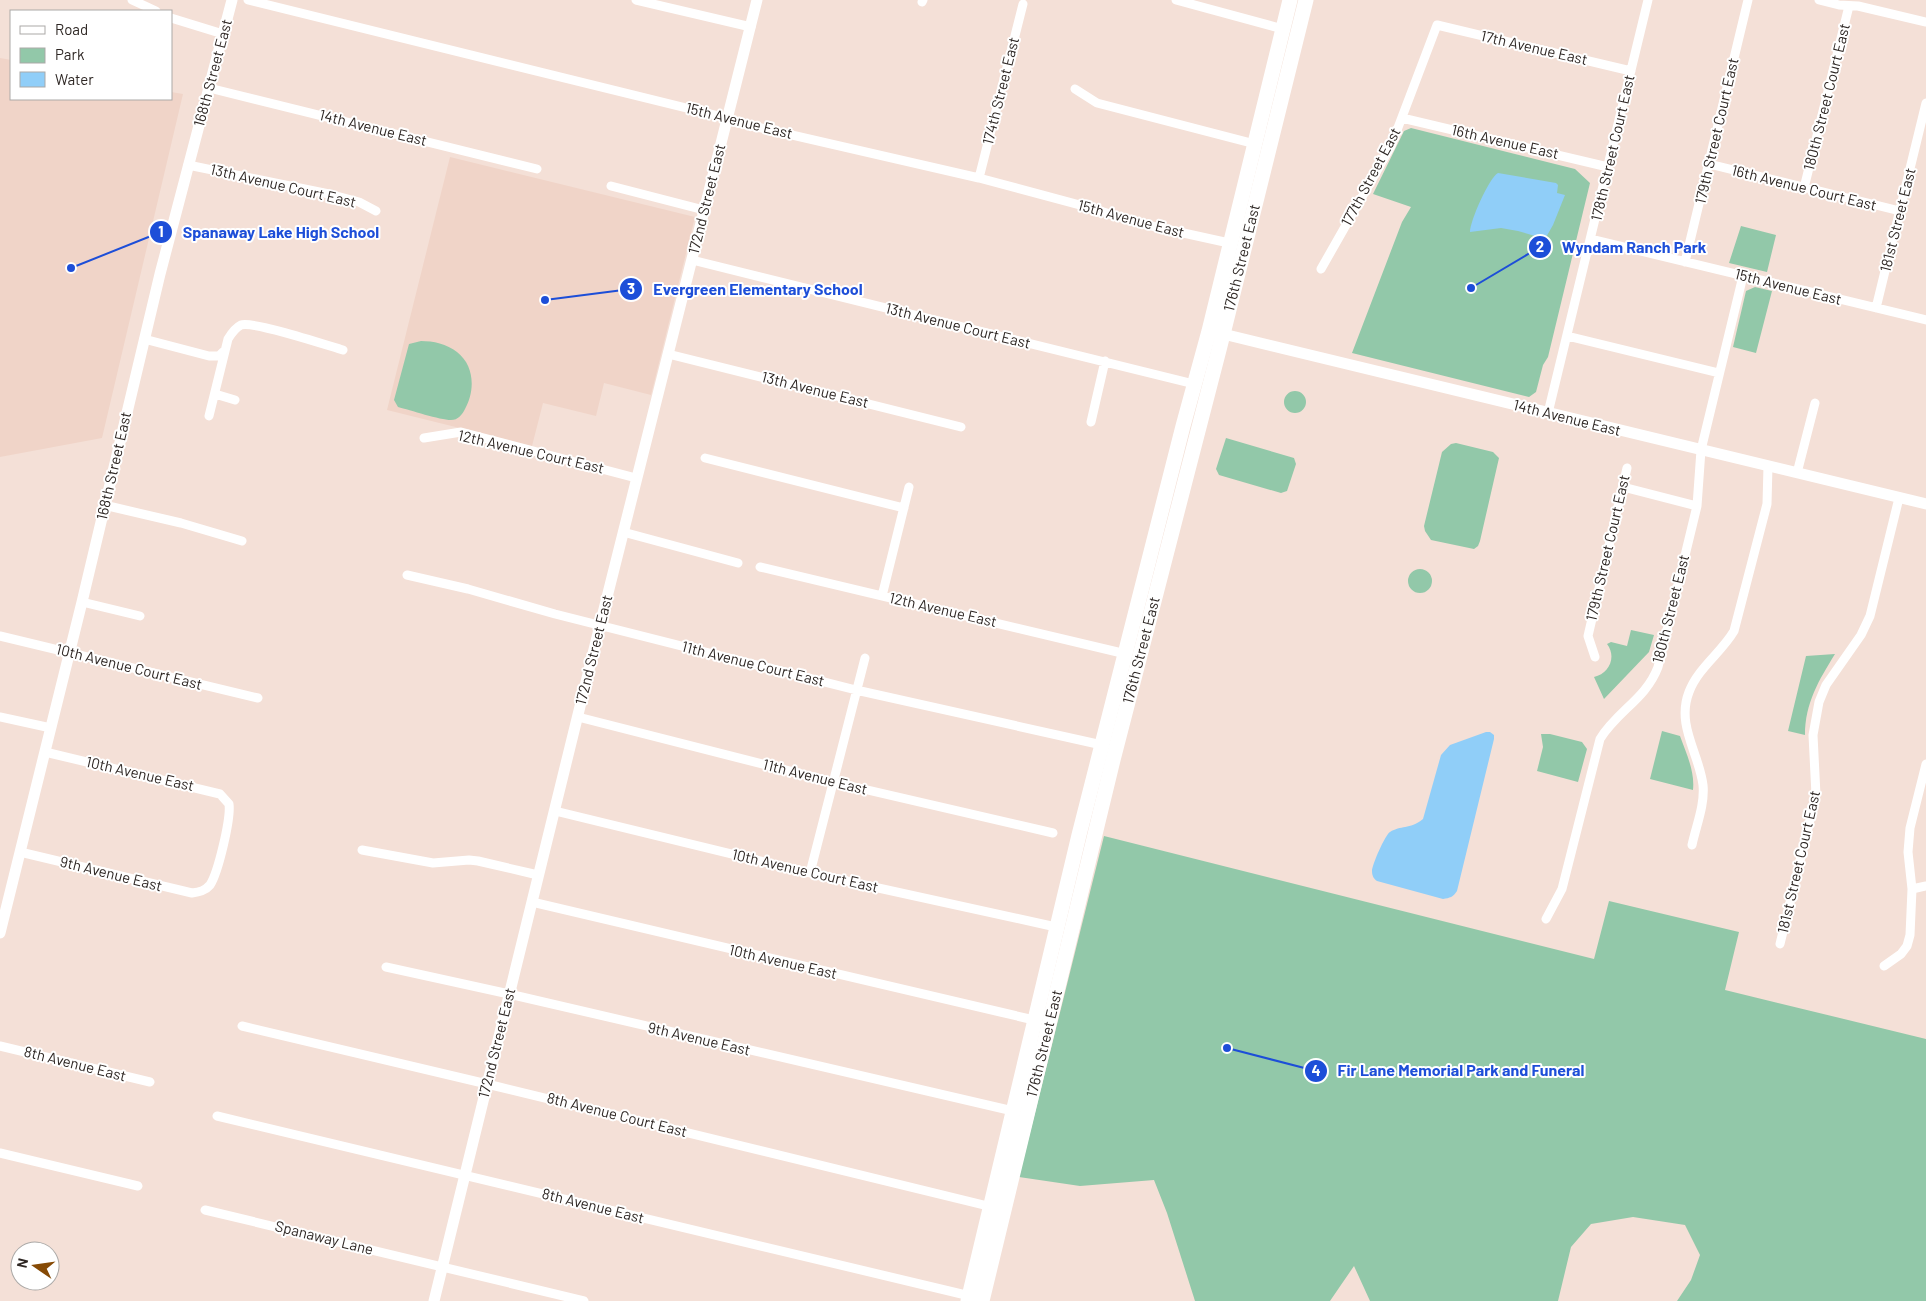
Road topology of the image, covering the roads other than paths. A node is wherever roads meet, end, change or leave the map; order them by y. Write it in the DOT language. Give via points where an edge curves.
graph roads {
  1 [pos="132,0"];
  2 [pos="232,0"];
  3 [pos="248,0"];
  4 [pos="636,0"];
  5 [pos="757,0"];
  6 [pos="1176,0"];
  7 [pos="1290,0"];
  8 [pos="1306,0"];
  9 [pos="1648,0"];
  10 [pos="1748,0"];
  11 [pos="1818,0"];
  12 [pos="1023,4"];
  13 [pos="1849,6"];
  14 [pos="154,10"];
  15 [pos="172,18"];
  16 [pos="1926,22"];
  17 [pos="1437,26"];
  18 [pos="751,27"];
  19 [pos="1282,29"];
  20 [pos="222,34"];
  21 [pos="1631,71"];
  22 [pos="1277,84"];
  23 [pos="209,88"];
  24 [pos="1075,89"];
  25 [pos="1926,103"];
  26 [pos="727,118"];
  27 [pos="1402,118"];
  28 [pos="1255,144"];
  29 [pos="1709,164"];
  30 [pos="188,165"];
  31 [pos="1608,167"];
  32 [pos="537,168"];
  33 [pos="979,178"];
  34 [pos="611,186"];
  35 [pos="1804,188"];
  36 [pos="704,210"];
  37 [pos="376,211"];
  38 [pos="1900,211"];
  39 [pos="1591,239"];
  40 [pos="1229,243"];
  41 [pos="692,260"];
  42 [pos="1685,262"];
  43 [pos="1321,269"];
  44 [pos="1743,276"];
  45 [pos="1876,308"];
  46 [pos="1926,320"];
  47 [pos="1216,332"];
  48 [pos="1567,336"];
  49 [pos="144,339"];
  50 [pos="343,350"];
  51 [pos="223,352"];
  52 [pos="668,354"];
  53 [pos="1105,361"];
  54 [pos="1720,373"];
  55 [pos="1194,384"];
  56 [pos="214,394"];
  57 [pos="235,400"];
  58 [pos="1815,403"];
  59 [pos="1548,413"];
  60 [pos="209,416"];
  61 [pos="1091,422"];
  62 [pos="961,427"];
  63 [pos="424,438"];
  64 [pos="1701,450"];
  65 [pos="705,458"];
  66 [pos="1768,466"];
  67 [pos="1627,468"];
  68 [pos="1797,473"];
  69 [pos="636,478"];
  70 [pos="909,487"];
  71 [pos="1623,487"];
  72 [pos="1182,488"];
  73 [pos="1899,498"];
  74 [pos="1926,504"];
  75 [pos="104,506"];
  76 [pos="1697,506"];
  77 [pos="904,508"];
  78 [pos="623,532"];
  79 [pos="242,541"];
  80 [pos="738,563"];
  81 [pos="760,567"];
  82 [pos="407,575"];
  83 [pos="882,596"];
  84 [pos="82,602"];
  85 [pos="140,616"];
  86 [pos="600,625"];
  87 [pos="0,636"];
  88 [pos="70,652"];
  89 [pos="1126,654"];
  90 [pos="1594,657"];
  91 [pos="865,658"];
  92 [pos="856,690"];
  93 [pos="258,698"];
  94 [pos="0,716"];
  95 [pos="578,717"];
  96 [pos="51,728"];
  97 [pos="1102,745"];
  98 [pos="45,752"];
  99 [pos="1926,764"];
  100 [pos="833,782"];
  101 [pos="555,810"];
  102 [pos="1098,820"];
  103 [pos="1053,833"];
  104 [pos="1692,845"];
  105 [pos="362,850"];
  106 [pos="20,852"];
  107 [pos="810,873"];
  108 [pos="538,875"];
  109 [pos="1926,886"];
  110 [pos="1912,889"];
  111 [pos="202,891"];
  112 [pos="532,902"];
  113 [pos="1546,919"];
  114 [pos="1056,927"];
  115 [pos="0,933"];
  116 [pos="1780,944"];
  117 [pos="1884,966"];
  118 [pos="386,967"];
  119 [pos="509,994"];
  120 [pos="1034,1020"];
  121 [pos="242,1026"];
  122 [pos="0,1046"];
  123 [pos="150,1082"];
  124 [pos="487,1084"];
  125 [pos="1013,1111"];
  126 [pos="217,1116"];
  127 [pos="0,1153"];
  128 [pos="465,1175"];
  129 [pos="138,1186"];
  130 [pos="992,1207"];
  131 [pos="205,1210"];
  132 [pos="442,1267"];
  133 [pos="989,1272"];
  134 [pos="973,1300"];
  135 [pos="434,1301"];
  136 [pos="584,1301"];
  1 -- 14 [label="street"];
  2 -- 20 [label="street, 168th Street East"];
  3 -- 26 [label="street, 15th Avenue East"];
  4 -- 18 [label="street"];
  5 -- 18 [label="street, 172nd Street East"];
  6 -- 19 [label="street"];
  7 -- 19 [label="main road, 176th Street East"];
  8 -- 22 [label="main road, 176th Street East"];
  9 -- 21 [label="street, 178th Street Court East"];
  10 -- 29 [label="street, 179th Street Court East"];
  11 -- 13 [label="street"];
  12 -- 33 [label="street, 174th Street East"];
  13 -- 16 [label="street"];
  13 -- 35 [label="street, 180th Street Court East"];
  15 -- 20 [label="street"];
  17 -- 21 [label="street, 17th Avenue East"];
  17 -- 27 [label="street, 177th Street East"];
  18 -- 26 [label="street, 172nd Street East"];
  19 -- 22 [label="main road, 176th Street East"];
  20 -- 23 [label="street, 168th Street East"];
  21 -- 31 [label="street, 178th Street Court East"];
  22 -- 28 [label="main road, 176th Street East"];
  22 -- 47 [label="main road, 176th Street East"];
  23 -- 30 [label="street, 168th Street East"];
  23 -- 32 [label="street, 14th Avenue East"];
  24 -- 28 [label="street" via="1097,103"];
  25 -- 38 [label="street, 181st Street East"];
  26 -- 33 [label="street, 15th Avenue East"];
  26 -- 36 [label="street, 172nd Street East"];
  27 -- 31 [label="street, 16th Avenue East"];
  27 -- 43 [label="street, 177th Street East" via="1384,161"];
  28 -- 40 [label="main road, 176th Street East"];
  29 -- 35 [label="street, 16th Avenue Court East"];
  29 -- 42 [label="street, 179th Street Court East"];
  30 -- 37 [label="street, 13th Avenue Court East" via="329,194 359,202"];
  30 -- 49 [label="street, 168th Street East"];
  31 -- 39 [label="street, 178th Street Court East"];
  33 -- 40 [label="street, 15th Avenue East" via="1138,223"];
  34 -- 36 [label="street"];
  35 -- 38 [label="street, 16th Avenue Court East"];
  36 -- 41 [label="street, 172nd Street East"];
  38 -- 45 [label="street, 181st Street East"];
  39 -- 42 [label="street, 15th Avenue East"];
  39 -- 48 [label="street, 178th Street Court East"];
  40 -- 47 [label="main road, 176th Street East"];
  41 -- 52 [label="street, 172nd Street East"];
  41 -- 53 [label="street, 13th Avenue Court East"];
  42 -- 44 [label="street, 15th Avenue East"];
  44 -- 45 [label="street, 15th Avenue East"];
  44 -- 54 [label="street, 180th Street East"];
  45 -- 46 [label="street, 15th Avenue East"];
  47 -- 55 [label="main road, 176th Street East"];
  47 -- 59 [label="street, 14th Avenue East"];
  47 -- 72 [label="main road, 176th Street East"];
  48 -- 54 [label="street"];
  48 -- 59 [label="street, 178th Street Court East"];
  49 -- 51 [label="street" via="209,356 219,356"];
  49 -- 75 [label="street, 168th Street East"];
  50 -- 51 [label="street" via="248,324 235,329"];
  51 -- 56 [label="street"];
  52 -- 62 [label="street, 13th Avenue East"];
  52 -- 69 [label="street, 172nd Street East"];
  53 -- 55 [label="street, 13th Avenue Court East"];
  53 -- 61 [label="street"];
  54 -- 64 [label="street, 180th Street East"];
  55 -- 72 [label="main road" via="1198,394 1180,473"];
  55 -- 89 [label="main road, 176th Street East"];
  56 -- 57 [label="street"];
  56 -- 60 [label="street"];
  58 -- 68 [label="street"];
  59 -- 64 [label="street, 14th Avenue East"];
  63 -- 69 [label="street, 12th Avenue Court East" via="461,432"];
  64 -- 66 [label="street, 14th Avenue East"];
  64 -- 76 [label="street, 180th Street East"];
  65 -- 77 [label="street"];
  66 -- 68 [label="street, 14th Avenue East"];
  66 -- 104 [label="street" via="1767,504 1734,631 1693,682 1684,709 1703,786"];
  67 -- 71 [label="street, 179th Street Court East"];
  68 -- 73 [label="street, 14th Avenue East"];
  69 -- 78 [label="street, 172nd Street East"];
  70 -- 77 [label="street"];
  71 -- 76 [label="street"];
  71 -- 90 [label="street, 179th Street Court East" via="1588,636"];
  72 -- 102 [label="main road, 176th Street East"];
  73 -- 74 [label="street, 14th Avenue East"];
  73 -- 116 [label="street, 181st Street Court East" via="1870,616 1861,635 1826,685 1819,702 1813,735 1816,795"];
  75 -- 79 [label="street"];
  75 -- 84 [label="street, 168th Street East"];
  76 -- 113 [label="street, 180th Street East" via="1656,672 1642,695 1600,739 1562,889"];
  77 -- 83 [label="street"];
  78 -- 80 [label="street"];
  78 -- 86 [label="street, 172nd Street East"];
  81 -- 83 [label="street, 12th Avenue East"];
  82 -- 86 [label="street, 11th Avenue Court East" via="468,588"];
  83 -- 89 [label="street, 12th Avenue East"];
  84 -- 85 [label="street"];
  84 -- 88 [label="street, 168th Street East"];
  86 -- 92 [label="street, 11th Avenue Court East"];
  86 -- 95 [label="street, 172nd Street East"];
  87 -- 88 [label="street, 10th Avenue Court East"];
  88 -- 93 [label="street, 10th Avenue Court East"];
  88 -- 96 [label="street, 168th Street East"];
  89 -- 97 [label="main road, 176th Street East"];
  91 -- 92 [label="street"];
  92 -- 97 [label="street, 11th Avenue Court East"];
  92 -- 100 [label="street"];
  94 -- 96 [label="street"];
  95 -- 100 [label="street, 11th Avenue East"];
  95 -- 101 [label="street, 172nd Street East"];
  96 -- 98 [label="street, 168th Street East"];
  97 -- 102 [label="main road" via="1106,754 1094,806"];
  97 -- 114 [label="main road, 176th Street East"];
  98 -- 106 [label="street, 168th Street East"];
  98 -- 111 [label="street, 10th Avenue East" via="209,790 224,797 229,804 228,825 215,874"];
  99 -- 110 [label="street" via="1910,828 1908,852"];
  100 -- 103 [label="street, 11th Avenue East"];
  100 -- 107 [label="street"];
  101 -- 107 [label="street, 10th Avenue Court East"];
  101 -- 108 [label="street, 172nd Street East"];
  102 -- 133 [label="main road, 176th Street East"];
  105 -- 108 [label="street" via="433,863 478,861"];
  106 -- 111 [label="street, 9th Avenue East" via="186,893"];
  106 -- 115 [label="street, 168th Street East"];
  107 -- 114 [label="street, 10th Avenue Court East"];
  108 -- 112 [label="street, 172nd Street East"];
  109 -- 110 [label="street"];
  110 -- 117 [label="street" via="1907,946 1896,959"];
  112 -- 119 [label="street, 172nd Street East"];
  112 -- 120 [label="street, 10th Avenue East"];
  114 -- 120 [label="main road, 176th Street East"];
  118 -- 119 [label="street, 9th Avenue East"];
  119 -- 124 [label="street, 172nd Street East"];
  119 -- 125 [label="street, 9th Avenue East"];
  120 -- 125 [label="main road, 176th Street East"];
  121 -- 124 [label="street, 8th Avenue Court East"];
  122 -- 123 [label="street, 8th Avenue East"];
  124 -- 128 [label="street, 172nd Street East"];
  124 -- 130 [label="street, 8th Avenue Court East"];
  125 -- 130 [label="main road, 176th Street East"];
  126 -- 128 [label="street, 8th Avenue East"];
  127 -- 129 [label="street"];
  128 -- 132 [label="street, 172nd Street East"];
  128 -- 134 [label="street, 8th Avenue East"];
  130 -- 133 [label="main road" via="995,1215 984,1260"];
  130 -- 134 [label="main road, 176th Street East"];
  131 -- 132 [label="street, Spanaway Lane"];
  132 -- 135 [label="street, 172nd Street East"];
  132 -- 136 [label="street, Spanaway Lane"];
  133 -- 134 [label="main road, 176th Street East"];
}
